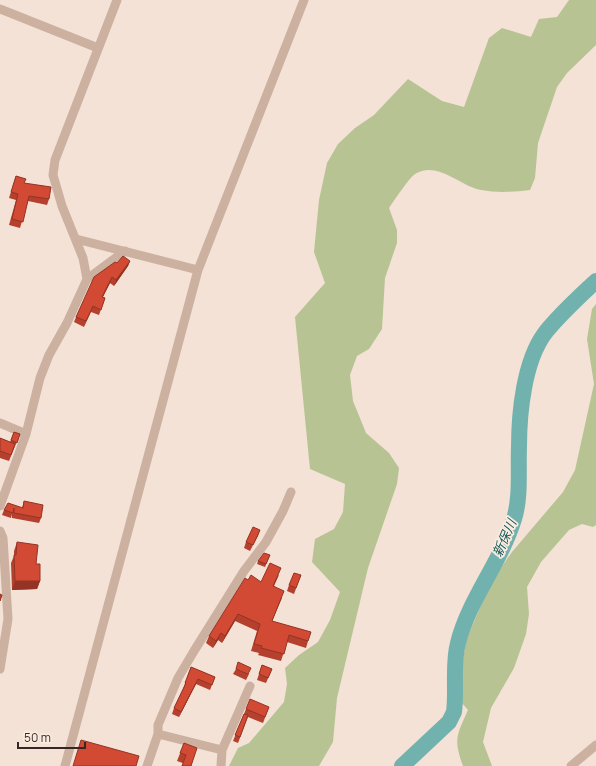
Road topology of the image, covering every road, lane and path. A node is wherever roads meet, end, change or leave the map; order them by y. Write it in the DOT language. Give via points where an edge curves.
graph roads {
  1 [pos="117,0"];
  2 [pos="304,0"];
  3 [pos="0,9"];
  4 [pos="98,48"];
  5 [pos="76,239"];
  6 [pos="125,251"];
  7 [pos="198,270"];
  8 [pos="87,279"];
  9 [pos="0,423"];
  10 [pos="26,434"];
  11 [pos="291,492"];
  12 [pos="0,506"];
  13 [pos="0,531"];
  14 [pos="0,669"];
  15 [pos="250,686"];
  16 [pos="158,734"];
  17 [pos="596,745"];
  18 [pos="222,750"];
  19 [pos="65,766"];
  20 [pos="147,766"];
  21 [pos="221,766"];
  22 [pos="571,766"];
  1 -- 4 [label="street"];
  2 -- 7 [label="street"];
  3 -- 4 [label="street"];
  4 -- 5 [label="street" via="55,160 53,175 62,206"];
  5 -- 6 [label="street"];
  5 -- 8 [label="street" via="84,258"];
  6 -- 7 [label="street"];
  6 -- 8 [label="street"];
  7 -- 19 [label="street"];
  8 -- 10 [label="street" via="49,355 40,378"];
  9 -- 10 [label="street"];
  10 -- 12 [label="street"];
  11 -- 16 [label="street" via="266,542 244,571 178,678 158,725"];
  13 -- 14 [label="street" via="3,538 8,619"];
  15 -- 18 [label="street"];
  16 -- 18 [label="street"];
  16 -- 20 [label="street"];
  17 -- 22 [label="street"];
  18 -- 21 [label="street"];
}
